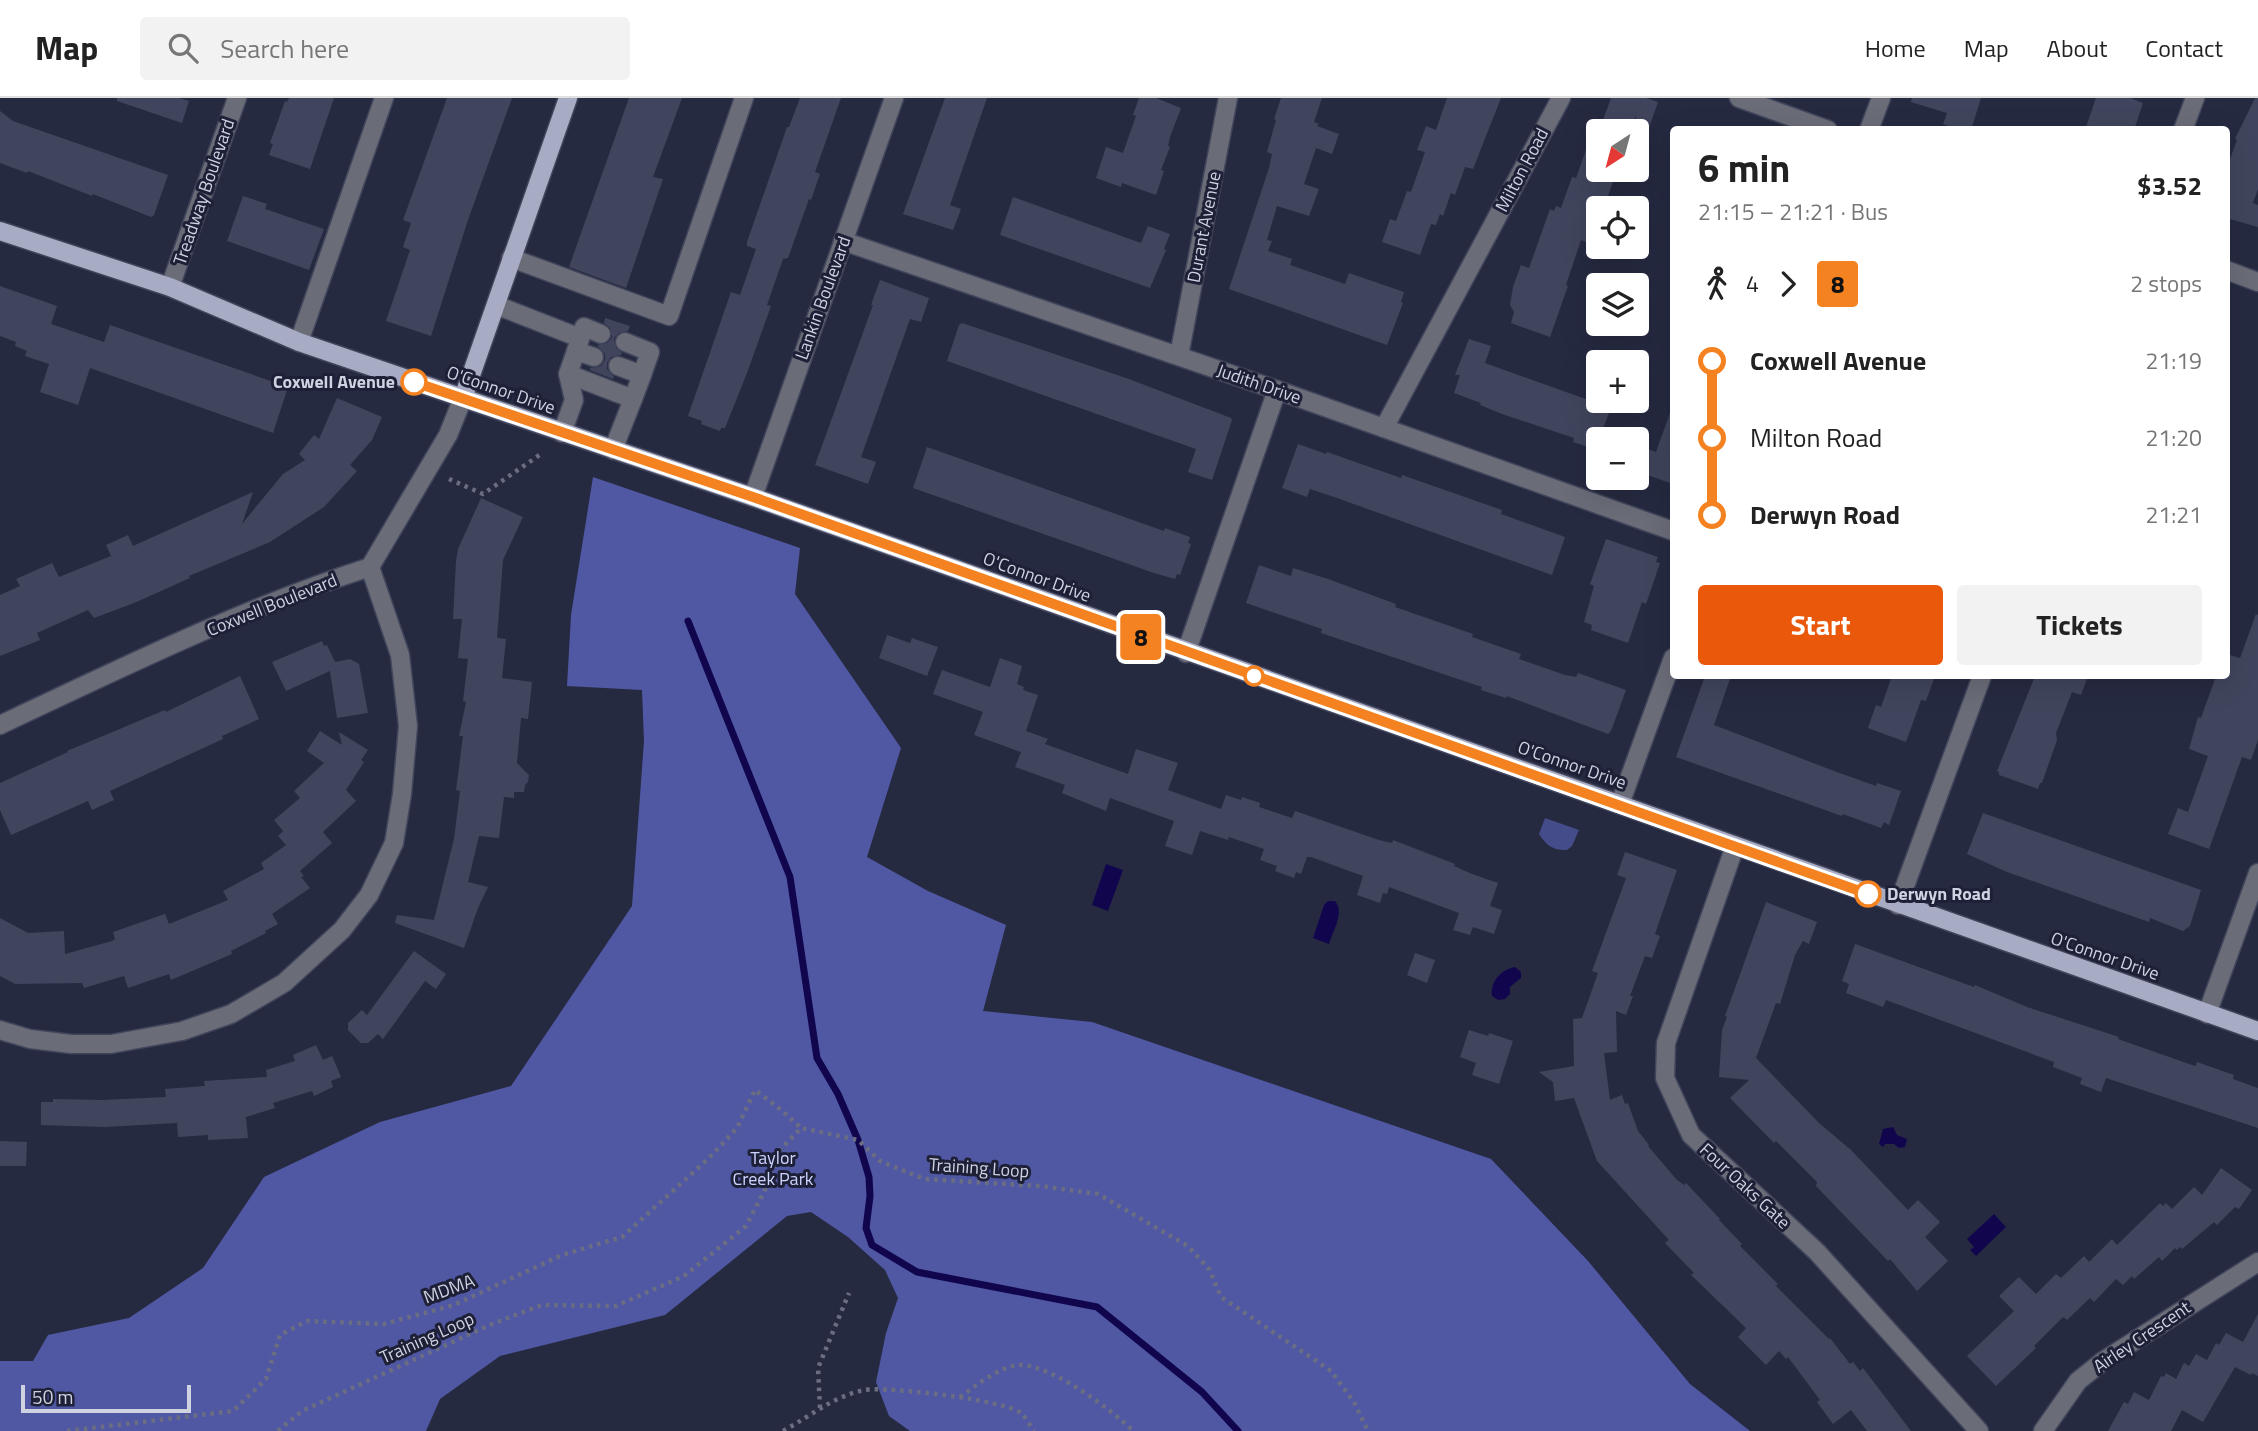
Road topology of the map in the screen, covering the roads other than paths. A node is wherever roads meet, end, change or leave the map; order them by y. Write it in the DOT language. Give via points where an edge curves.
graph roads {
  1 [pos="237,98"];
  2 [pos="384,98"];
  3 [pos="568,98"];
  4 [pos="744,98"];
  5 [pos="894,98"];
  6 [pos="1228,98"];
  7 [pos="1561,98"];
  8 [pos="1739,98"];
  9 [pos="1881,98"];
  10 [pos="2194,98"];
  11 [pos="1817,126"];
  12 [pos="1870,126"];
  13 [pos="2184,126"];
  14 [pos="0,231"];
  15 [pos="844,240"];
  16 [pos="512,258"];
  17 [pos="2230,272"];
  18 [pos="2258,282"];
  19 [pos="170,287"];
  20 [pos="496,305"];
  21 [pos="601,334"];
  22 [pos="299,342"];
  23 [pos="625,342"];
  24 [pos="578,345"];
  25 [pos="1178,356"];
  26 [pos="594,357"];
  27 [pos="618,366"];
  28 [pos="568,374"];
  29 [pos="642,374"];
  30 [pos="1276,390"];
  31 [pos="463,398"];
  32 [pos="633,398"];
  33 [pos="1384,428"];
  34 [pos="562,433"];
  35 [pos="612,450"];
  36 [pos="753,497"];
  37 [pos="1670,530"];
  38 [pos="370,567"];
  39 [pos="1186,653"];
  40 [pos="1670,666"];
  41 [pos="1981,679"];
  42 [pos="0,726"];
  43 [pos="1620,804"];
  44 [pos="1735,846"];
  45 [pos="2258,873"];
  46 [pos="1898,905"];
  47 [pos="2207,1014"];
  48 [pos="0,1030"];
  49 [pos="2258,1031"];
  50 [pos="2258,1262"];
  51 [pos="1979,1431"];
  52 [pos="2043,1431"];
  1 -- 19 [label="street, Treadway Boulevard"];
  2 -- 22 [label="street"];
  3 -- 16 [label="main road"];
  4 -- 16 [label="street" via="669,316"];
  5 -- 15 [label="street, Lankin Boulevard"];
  6 -- 25 [label="street, Durant Avenue"];
  7 -- 33 [label="street, Milton Road"];
  8 -- 11 [label="street"];
  9 -- 12 [label="street"];
  10 -- 13 [label="street"];
  14 -- 19 [label="main road, O'Connor Drive"];
  15 -- 25 [label="street, Judith Drive"];
  15 -- 36 [label="street, Lankin Boulevard"];
  16 -- 20 [label="main road"];
  17 -- 18 [label="street"];
  19 -- 22 [label="main road, O'Connor Drive"];
  20 -- 24 [label="street"];
  20 -- 31 [label="main road"];
  21 -- 24 [label="street" via="584,327"];
  22 -- 31 [label="main road, O'Connor Drive"];
  23 -- 29 [label="street" via="650,352"];
  24 -- 26 [label="street"];
  24 -- 28 [label="street"];
  25 -- 30 [label="street, Judith Drive"];
  27 -- 29 [label="street"];
  28 -- 32 [label="street"];
  28 -- 34 [label="street" via="574,400"];
  29 -- 32 [label="street"];
  30 -- 33 [label="street, Judith Drive"];
  30 -- 39 [label="street"];
  31 -- 34 [label="main road, O'Connor Drive"];
  31 -- 38 [label="street" via="448,435"];
  32 -- 35 [label="street"];
  33 -- 37 [label="street, Judith Drive"];
  34 -- 35 [label="main road, O'Connor Drive"];
  35 -- 36 [label="main road, O'Connor Drive"];
  36 -- 39 [label="main road, O'Connor Drive"];
  38 -- 42 [label="street, Coxwell Boulevard" via="298,591"];
  38 -- 48 [label="street" via="400,655 408,726 394,843 369,895 342,930 284,983 232,1014 182,1031 111,1044 71,1044"];
  39 -- 43 [label="main road, O'Connor Drive"];
  40 -- 43 [label="street"];
  41 -- 46 [label="street"];
  43 -- 44 [label="main road, O'Connor Drive"];
  44 -- 46 [label="main road, O'Connor Drive"];
  44 -- 51 [label="street, Four Oaks Gate" via="1666,1043 1665,1078 1691,1135 1817,1252"];
  45 -- 47 [label="street"];
  46 -- 47 [label="main road, O'Connor Drive"];
  47 -- 49 [label="main road, O'Connor Drive"];
  50 -- 52 [label="street, Airley Crescent" via="2103,1361 2078,1381"];
}
